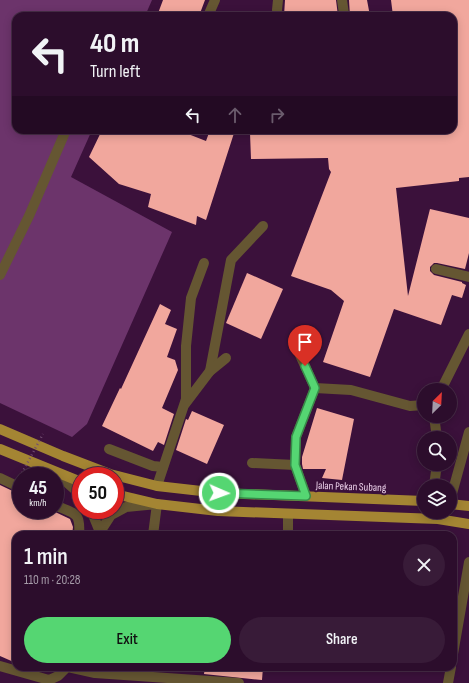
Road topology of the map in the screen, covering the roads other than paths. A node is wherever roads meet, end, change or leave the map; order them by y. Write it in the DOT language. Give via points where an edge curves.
graph roads {
  1 [pos="215,0"];
  2 [pos="342,0"];
  3 [pos="210,12"];
  4 [pos="344,12"];
  5 [pos="64,134"];
  6 [pos="263,226"];
  7 [pos="204,263"];
  8 [pos="436,269"];
  9 [pos="0,275"];
  10 [pos="469,277"];
  11 [pos="469,334"];
  12 [pos="300,355"];
  13 [pos="226,358"];
  14 [pos="210,371"];
  15 [pos="444,383"];
  16 [pos="315,388"];
  17 [pos="184,405"];
  18 [pos="417,406"];
  19 [pos="0,429"];
  20 [pos="469,432"];
  21 [pos="0,448"];
  22 [pos="109,449"];
  23 [pos="252,463"];
  24 [pos="295,465"];
  25 [pos="44,467"];
  26 [pos="163,467"];
  27 [pos="0,478"];
  28 [pos="456,479"];
  29 [pos="64,480"];
  30 [pos="12,484"];
  31 [pos="157,486"];
  32 [pos="72,487"];
  33 [pos="124,496"];
  34 [pos="306,496"];
  35 [pos="417,501"];
  36 [pos="457,503"];
  37 [pos="157,504"];
  38 [pos="469,506"];
  39 [pos="64,509"];
  40 [pos="288,514"];
  41 [pos="95,519"];
  42 [pos="469,524"];
  43 [pos="79,531"];
  44 [pos="99,531"];
  45 [pos="101,531"];
  46 [pos="154,531"];
  47 [pos="288,531"];
  48 [pos="469,562"];
  49 [pos="466,603"];
  50 [pos="457,638"];
  51 [pos="0,666"];
  52 [pos="12,669"];
  53 [pos="18,671"];
  54 [pos="63,671"];
  55 [pos="83,671"];
  56 [pos="450,671"];
  57 [pos="95,674"];
  58 [pos="239,683"];
  59 [pos="448,683"];
  1 -- 3 [label="street"];
  2 -- 4 [label="street"];
  5 -- 9 [label="street"];
  6 -- 14 [label="street" via="231,260"];
  7 -- 17 [label="street" via="191,298"];
  8 -- 10 [label="street"];
  11 -- 15 [label="street"];
  12 -- 16 [label="street"];
  13 -- 14 [label="street"];
  14 -- 17 [label="street"];
  16 -- 18 [label="street" via="351,390"];
  16 -- 24 [label="street" via="296,437"];
  17 -- 26 [label="street"];
  19 -- 31 [label="main road, Jalan Pekan Subang" via="110,474"];
  20 -- 28 [label="street"];
  21 -- 25 [label="main road"];
  22 -- 26 [label="street" via="153,466"];
  23 -- 24 [label="street"];
  24 -- 34 [label="street"];
  26 -- 31 [label="street"];
  27 -- 30 [label="street"];
  29 -- 32 [label="street"];
  31 -- 34 [label="main road, Jalan Pekan Subang" via="219,493"];
  33 -- 37 [label="main road"];
  34 -- 35 [label="main road, Jalan Pekan Subang"];
  36 -- 38 [label="main road"];
  37 -- 40 [label="main road" via="218,511"];
  37 -- 45 [label="street" via="126,507 111,515"];
  37 -- 46 [label="street"];
  39 -- 43 [label="street" via="79,519"];
  40 -- 42 [label="main road" via="438,519"];
  40 -- 47 [label="street"];
  41 -- 44 [label="street"];
  48 -- 49 [label="street"];
  49 -- 50 [label="street"];
  51 -- 52 [label="street"];
  53 -- 54 [label="street" via="49,680"];
  55 -- 57 [label="street"];
  56 -- 59 [label="street"];
  57 -- 58 [label="street"];
}
